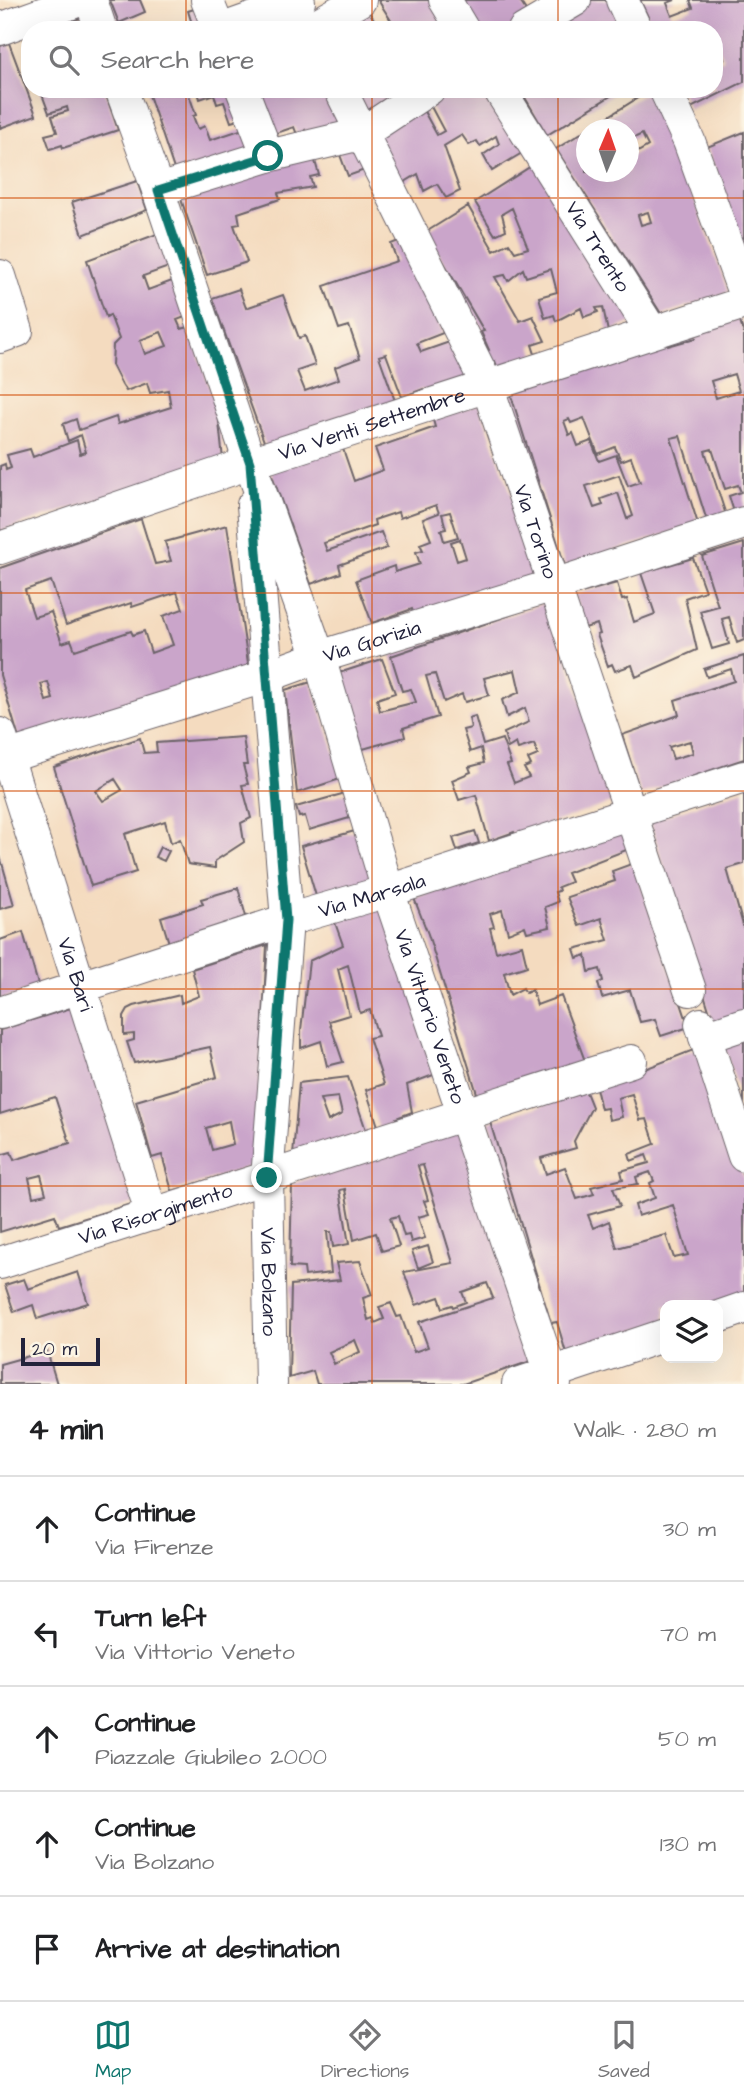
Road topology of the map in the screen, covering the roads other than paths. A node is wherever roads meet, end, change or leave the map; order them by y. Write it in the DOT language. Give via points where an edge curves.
graph roads {
  1 [pos="80,0"];
  2 [pos="91,0"];
  3 [pos="207,0"];
  4 [pos="360,0"];
  5 [pos="445,0"];
  6 [pos="575,0"];
  7 [pos="622,0"];
  8 [pos="305,15"];
  9 [pos="21,21"];
  10 [pos="22,21"];
  11 [pos="98,21"];
  12 [pos="216,21"];
  13 [pos="271,21"];
  14 [pos="458,21"];
  15 [pos="539,21"];
  16 [pos="632,21"];
  17 [pos="0,29"];
  18 [pos="124,98"];
  19 [pos="245,98"];
  20 [pos="344,98"];
  21 [pos="415,98"];
  22 [pos="505,98"];
  23 [pos="669,98"];
  24 [pos="361,134"];
  25 [pos="268,156"];
  26 [pos="158,190"];
  27 [pos="0,276"];
  28 [pos="744,293"];
  29 [pos="744,303"];
  30 [pos="652,332"];
  31 [pos="0,337"];
  32 [pos="487,385"];
  33 [pos="250,463"];
  34 [pos="744,523"];
  35 [pos="0,548"];
  36 [pos="555,585"];
  37 [pos="319,657"];
  38 [pos="267,676"];
  39 [pos="2,750"];
  40 [pos="744,777"];
  41 [pos="632,814"];
  42 [pos="388,891"];
  43 [pos="286,920"];
  44 [pos="80,987"];
  45 [pos="690,990"];
  46 [pos="0,1013"];
  47 [pos="744,1024"];
  48 [pos="631,1060"];
  49 [pos="464,1115"];
  50 [pos="744,1156"];
  51 [pos="267,1178"];
  52 [pos="152,1215"];
  53 [pos="0,1263"];
  54 [pos="744,1308"];
  55 [pos="723,1315"];
  56 [pos="660,1337"];
  57 [pos="553,1378"];
  58 [pos="271,1384"];
  59 [pos="518,1384"];
  1 -- 10 [label="street"];
  2 -- 11 [label="street"];
  3 -- 12 [label="street"];
  4 -- 8 [label="street"];
  5 -- 14 [label="street"];
  6 -- 15 [label="street"];
  7 -- 16 [label="street"];
  8 -- 13 [label="street"];
  9 -- 17 [label="street"];
  18 -- 26 [label="street"];
  19 -- 25 [label="street"];
  20 -- 24 [label="street, Via Torino"];
  21 -- 24 [label="street"];
  22 -- 30 [label="street, Via Trento"];
  23 -- 28 [label="street" via="690,141"];
  24 -- 25 [label="street"];
  24 -- 32 [label="street, Via Torino"];
  25 -- 26 [label="street"];
  26 -- 33 [label="street"];
  27 -- 31 [label="street" via="17,331"];
  29 -- 30 [label="street, Via Venti Settembre"];
  30 -- 32 [label="street, Via Venti Settembre"];
  32 -- 33 [label="street, Via Venti Settembre"];
  32 -- 36 [label="street, Via Torino"];
  33 -- 35 [label="street, Via Venti Settembre"];
  33 -- 37 [label="street, Via Vittorio Veneto"];
  33 -- 38 [label="street, Via Bolzano"];
  34 -- 36 [label="street, Via Gorizia"];
  36 -- 37 [label="street, Via Gorizia"];
  36 -- 41 [label="street, Via Torino"];
  37 -- 38 [label="street, Via Gorizia"];
  37 -- 42 [label="street, Via Vittorio Veneto"];
  38 -- 39 [label="street, Via Gorizia"];
  38 -- 43 [label="street, Via Bolzano"];
  39 -- 44 [label="street, Via Bari"];
  40 -- 41 [label="street, Via Marsala"];
  41 -- 42 [label="street, Via Marsala"];
  41 -- 45 [label="street, Via Torino"];
  42 -- 43 [label="street, Via Marsala"];
  42 -- 49 [label="street, Via Vittorio Veneto"];
  43 -- 44 [label="street, Via Marsala"];
  43 -- 51 [label="street, Via Bolzano"];
  44 -- 46 [label="street, Via Marsala"];
  44 -- 52 [label="street, Via Bari"];
  47 -- 50 [label="street" via="703,1030"];
  48 -- 49 [label="street, Via Risorgimento"];
  49 -- 51 [label="street, Via Risorgimento"];
  49 -- 57 [label="street, Via Vittorio Veneto"];
  51 -- 52 [label="street, Via Risorgimento"];
  51 -- 58 [label="street, Via Bolzano"];
  52 -- 53 [label="street, Via Risorgimento"];
  54 -- 55 [label="street"];
  56 -- 57 [label="street"];
  57 -- 59 [label="street"];
}
